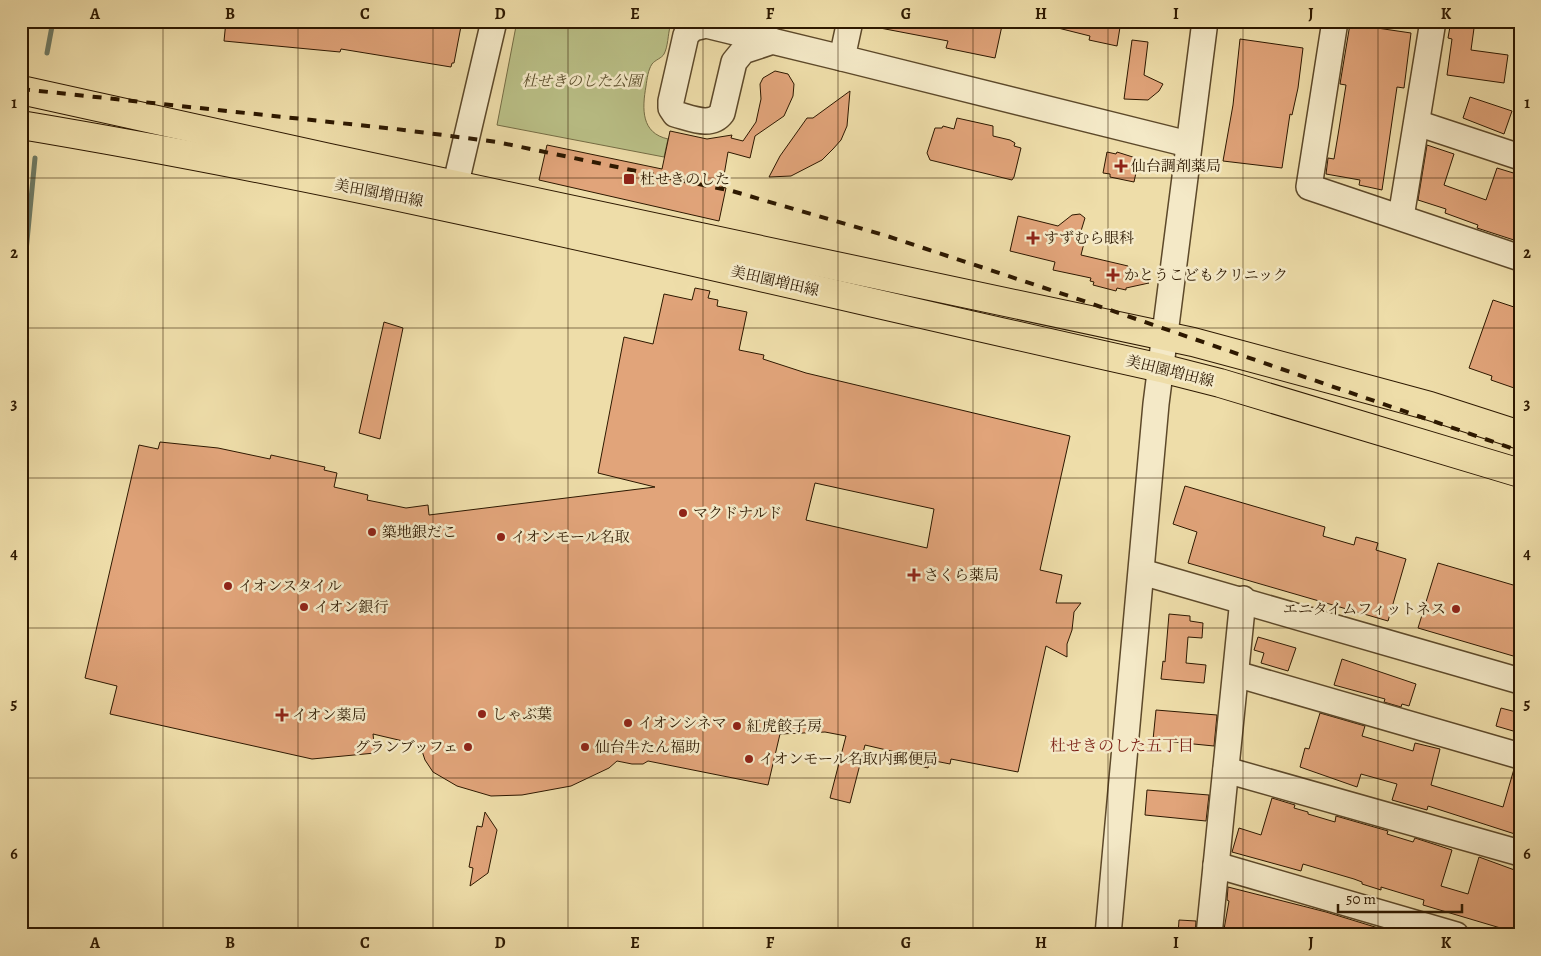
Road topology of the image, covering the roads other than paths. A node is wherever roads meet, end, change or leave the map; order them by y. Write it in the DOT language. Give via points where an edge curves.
graph roads {
  1 [pos="494,21"];
  2 [pos="850,21"];
  3 [pos="1206,21"];
  4 [pos="1335,21"];
  5 [pos="1433,21"];
  6 [pos="686,35"];
  7 [pos="773,42"];
  8 [pos="738,57"];
  9 [pos="842,58"];
  10 [pos="21,90"];
  11 [pos="1417,123"];
  12 [pos="21,125"];
  13 [pos="1188,144"];
  14 [pos="1520,157"];
  15 [pos="453,195"];
  16 [pos="1401,217"];
  17 [pos="1520,258"];
  18 [pos="1164,336"];
  19 [pos="1161,368"];
  20 [pos="1520,435"];
  21 [pos="1520,473"];
  22 [pos="1142,572"];
  23 [pos="1243,600"];
  24 [pos="1236,674"];
  25 [pos="1520,681"];
  26 [pos="1520,756"];
  27 [pos="1226,770"];
  28 [pos="1520,853"];
  29 [pos="1216,865"];
  30 [pos="1108,935"];
  31 [pos="1208,935"];
  32 [pos="1456,935"];
  1 -- 15 [label="street"];
  2 -- 9 [label="street"];
  3 -- 13 [label="street"];
  4 -- 16 [label="street" via="1309,187"];
  5 -- 11 [label="street"];
  6 -- 7 [label="street" via="693,28 706,25"];
  6 -- 8 [label="street" via="722,43"];
  6 -- 8 [label="street" via="671,101 675,114 709,122 718,120"];
  7 -- 8 [label="street" via="743,51"];
  7 -- 9 [label="street"];
  9 -- 13 [label="street"];
  10 -- 15 [label="main road, 美田園増田線" via="329,158"];
  11 -- 14 [label="street"];
  11 -- 16 [label="street"];
  12 -- 15 [label="main road, 美田園増田線"];
  13 -- 18 [label="street"];
  15 -- 18 [label="main road, 美田園増田線"];
  15 -- 19 [label="main road, 美田園増田線"];
  16 -- 17 [label="street"];
  18 -- 19 [label="street"];
  18 -- 20 [label="main road, 美田園増田線" via="1430,406"];
  19 -- 21 [label="main road, 美田園増田線"];
  19 -- 22 [label="street"];
  22 -- 23 [label="street"];
  22 -- 30 [label="street"];
  23 -- 24 [label="street"];
  23 -- 25 [label="street"];
  24 -- 26 [label="street"];
  24 -- 27 [label="street"];
  27 -- 28 [label="street"];
  27 -- 29 [label="street"];
  29 -- 31 [label="street"];
  29 -- 32 [label="street"];
}
